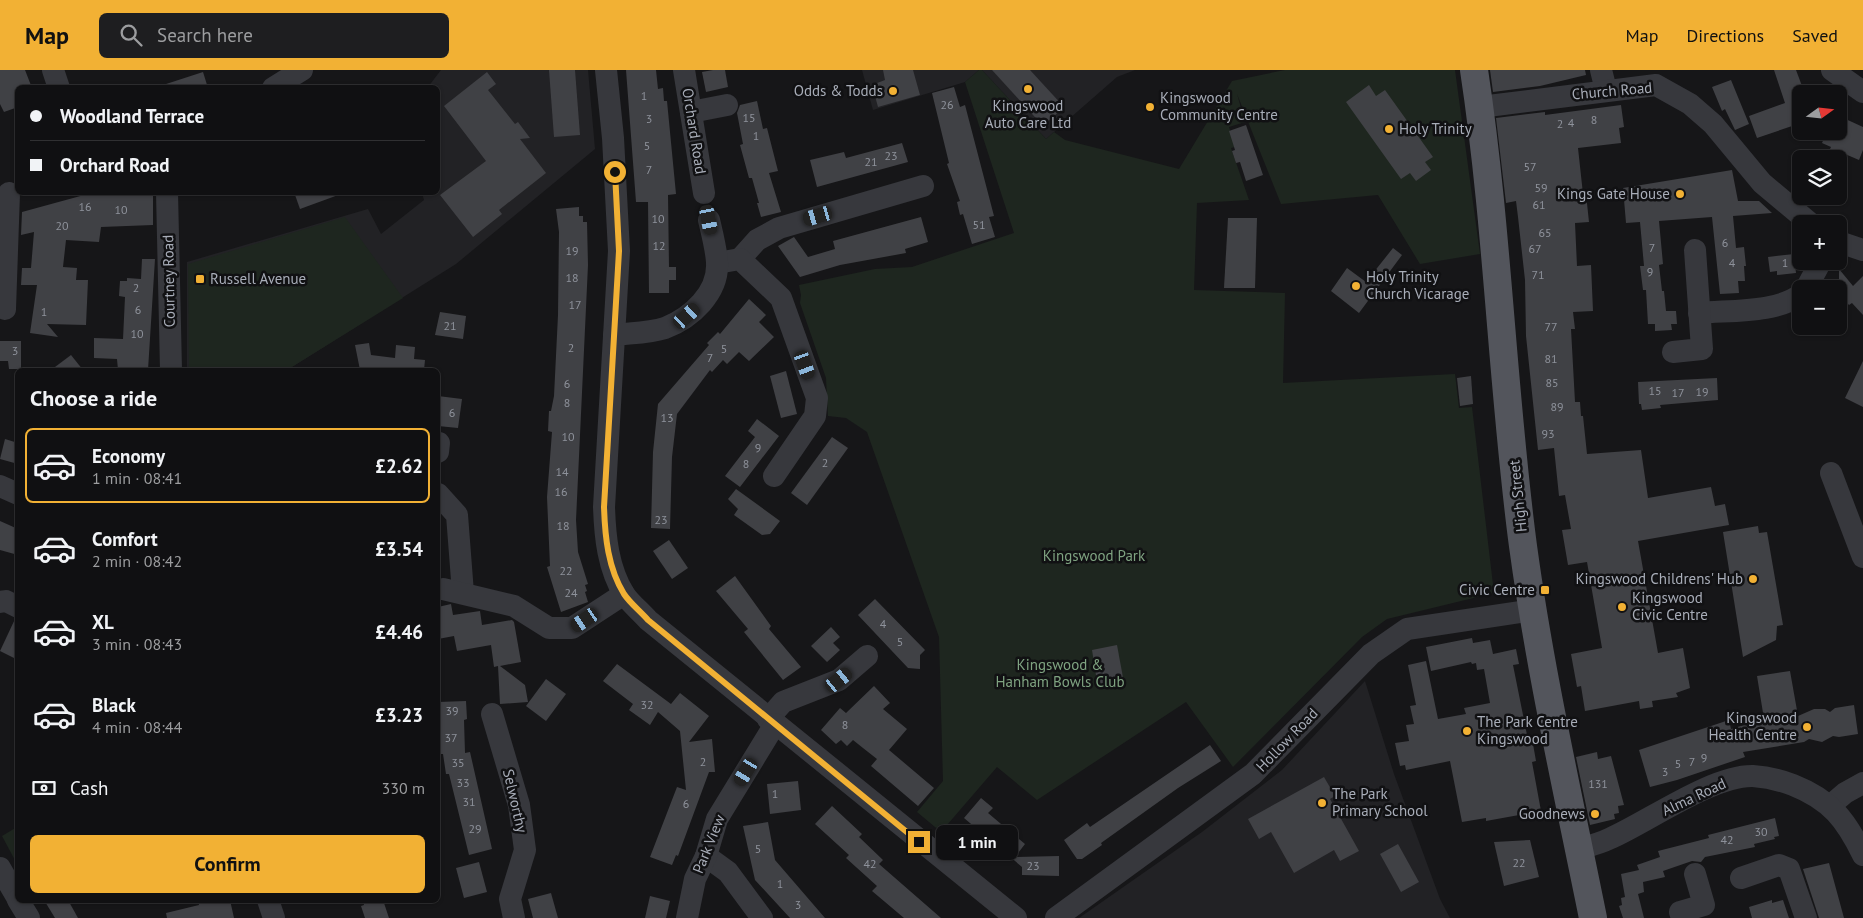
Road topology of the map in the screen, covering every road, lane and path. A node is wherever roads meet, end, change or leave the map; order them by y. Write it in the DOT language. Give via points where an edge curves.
graph roads {
  1 [pos="53,70"];
  2 [pos="302,70"];
  3 [pos="606,70"];
  4 [pos="684,70"];
  5 [pos="1474,70"];
  6 [pos="1832,70"];
  7 [pos="1604,80"];
  8 [pos="58,85"];
  9 [pos="278,85"];
  10 [pos="1863,92"];
  11 [pos="727,105"];
  12 [pos="1480,106"];
  13 [pos="691,112"];
  14 [pos="923,186"];
  15 [pos="9,192"];
  16 [pos="704,193"];
  17 [pos="167,195"];
  18 [pos="1800,215"];
  19 [pos="709,220"];
  20 [pos="1847,245"];
  21 [pos="1695,250"];
  22 [pos="1863,250"];
  23 [pos="740,259"];
  24 [pos="717,263"];
  25 [pos="1792,301"];
  26 [pos="5,309"];
  27 [pos="1700,313"];
  28 [pos="614,335"];
  29 [pos="1673,352"];
  30 [pos="171,368"];
  31 [pos="1831,473"];
  32 [pos="774,476"];
  33 [pos="0,486"];
  34 [pos="15,493"];
  35 [pos="440,496"];
  36 [pos="1863,557"];
  37 [pos="624,594"];
  38 [pos="0,602"];
  39 [pos="15,605"];
  40 [pos="1533,610"];
  41 [pos="867,656"];
  42 [pos="492,714"];
  43 [pos="772,722"];
  44 [pos="1863,783"];
  45 [pos="1832,805"];
  46 [pos="1579,849"];
  47 [pos="706,856"];
  48 [pos="1863,856"];
  49 [pos="0,868"];
  50 [pos="1696,874"];
  51 [pos="1741,878"];
  52 [pos="15,894"];
  53 [pos="20,903"];
  54 [pos="269,903"];
  55 [pos="29,918"];
  56 [pos="274,918"];
  57 [pos="514,918"];
  58 [pos="687,918"];
  59 [pos="762,918"];
  60 [pos="1016,918"];
  61 [pos="1056,918"];
  62 [pos="1593,918"];
  63 [pos="1682,918"];
  64 [pos="1806,918"];
  1 -- 8 [label="street"];
  2 -- 9 [label="street"];
  3 -- 28 [label="street" via="619,251"];
  4 -- 13 [label="street, Orchard Road"];
  5 -- 12 [label="main road, High Street"];
  6 -- 10 [label="street"];
  7 -- 12 [label="street, Church Road" via="1549,98"];
  7 -- 18 [label="street, Church Road" via="1656,85 1690,104 1713,124 1762,183"];
  11 -- 13 [label="street"];
  12 -- 40 [label="main road, High Street" via="1523,544"];
  13 -- 16 [label="street, Orchard Road"];
  14 -- 23 [label="street" via="778,228 757,240"];
  15 -- 26 [label="street"];
  17 -- 30 [label="street, Courtney Road"];
  19 -- 24 [label="street"];
  20 -- 22 [label="street"];
  21 -- 27 [label="street"];
  23 -- 24 [label="street"];
  23 -- 32 [label="street" via="781,298 817,398 815,416"];
  24 -- 28 [label="street" via="713,285 703,302 687,316 664,328"];
  25 -- 27 [label="street" via="1773,307"];
  27 -- 29 [label="street" via="1702,349"];
  28 -- 37 [label="street" via="605,535 611,564"];
  31 -- 36 [label="street"];
  33 -- 34 [label="street"];
  35 -- 37 [label="street" via="457,515 453,591 514,606 550,628 572,628"];
  37 -- 43 [label="street" via="648,620"];
  38 -- 39 [label="street"];
  40 -- 46 [label="main road, High Street"];
  40 -- 61 [label="street, Hollow Road" via="1407,629 1371,654 1253,774"];
  41 -- 43 [label="street, Park View" via="839,680 783,702"];
  42 -- 57 [label="street, Selworthy" via="519,805 525,850 510,900"];
  43 -- 47 [label="street, Park View" via="717,819"];
  43 -- 60 [label="street"];
  44 -- 45 [label="street"];
  45 -- 46 [label="street, Alma Road" via="1777,779 1751,776 1719,783 1609,840"];
  45 -- 48 [label="street" via="1854,836"];
  46 -- 62 [label="main road, High Street"];
  47 -- 58 [label="street, Park View" via="695,879"];
  47 -- 59 [label="street" via="728,872"];
  49 -- 52 [label="street"];
  50 -- 63 [label="street" via="1704,905 1680,912"];
  51 -- 64 [label="street" via="1780,865 1789,869"];
  53 -- 55 [label="street"];
  54 -- 56 [label="street"];
}
